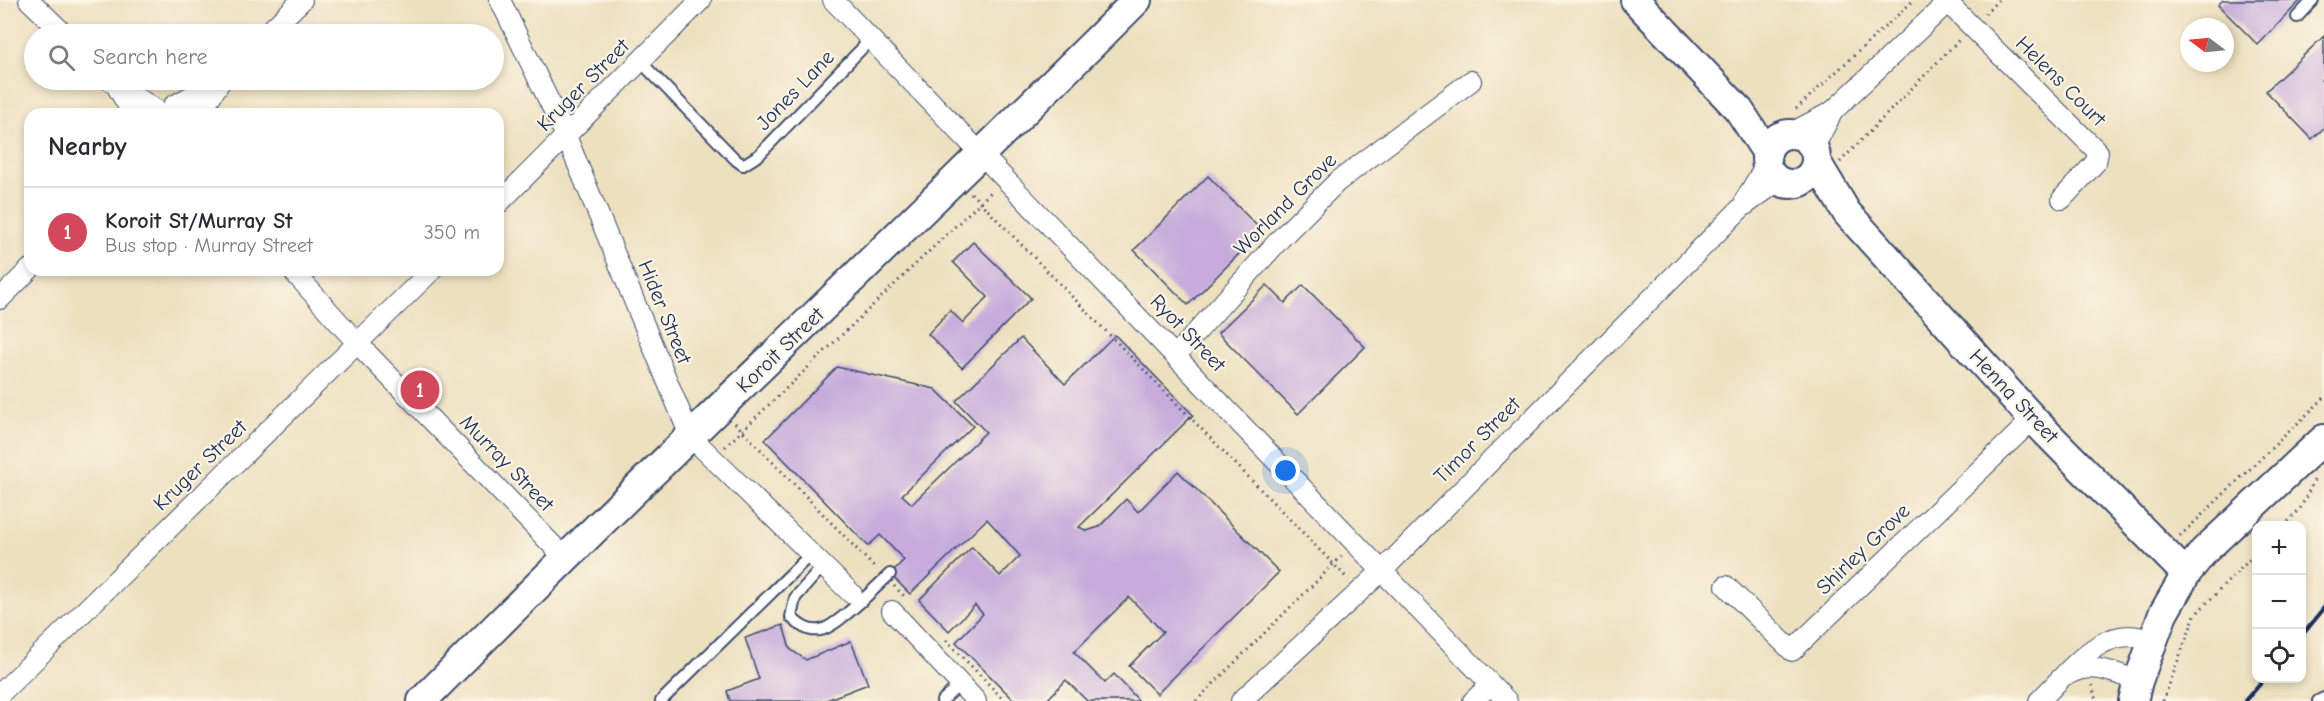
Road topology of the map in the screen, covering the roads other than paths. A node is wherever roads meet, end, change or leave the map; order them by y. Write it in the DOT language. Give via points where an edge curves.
graph roads {
  1 [pos="29,0"];
  2 [pos="302,0"];
  3 [pos="500,0"];
  4 [pos="701,0"];
  5 [pos="832,0"];
  6 [pos="1137,0"];
  7 [pos="1635,0"];
  8 [pos="2313,0"];
  9 [pos="1948,1"];
  10 [pos="2297,17"];
  11 [pos="54,24"];
  12 [pos="277,24"];
  13 [pos="871,39"];
  14 [pos="641,62"];
  15 [pos="1471,81"];
  16 [pos="118,90"];
  17 [pos="128,90"];
  18 [pos="204,90"];
  19 [pos="215,90"];
  20 [pos="129,108"];
  21 [pos="161,108"];
  22 [pos="172,108"];
  23 [pos="203,108"];
  24 [pos="1833,111"];
  25 [pos="566,136"];
  26 [pos="981,156"];
  27 [pos="1791,157"];
  28 [pos="504,198"];
  29 [pos="2062,199"];
  30 [pos="24,275"];
  31 [pos="297,276"];
  32 [pos="426,276"];
  33 [pos="0,299"];
  34 [pos="358,344"];
  35 [pos="1176,355"];
  36 [pos="2033,418"];
  37 [pos="690,436"];
  38 [pos="2324,439"];
  39 [pos="564,557"];
  40 [pos="817,560"];
  41 [pos="1383,570"];
  42 [pos="2186,574"];
  43 [pos="888,576"];
  44 [pos="1726,586"];
  45 [pos="852,594"];
  46 [pos="892,611"];
  47 [pos="2152,642"];
  48 [pos="2061,680"];
  49 [pos="960,684"];
  50 [pos="1490,684"];
  51 [pos="2135,691"];
  52 [pos="0,694"];
  53 [pos="2324,698"];
  54 [pos="664,700"];
  55 [pos="422,701"];
  56 [pos="942,701"];
  57 [pos="976,701"];
  58 [pos="1241,701"];
  59 [pos="1473,701"];
  60 [pos="1506,701"];
  61 [pos="2039,701"];
  62 [pos="2318,701"];
  1 -- 11 [label="street"];
  2 -- 12 [label="street"];
  3 -- 25 [label="street, Hider Street"];
  4 -- 14 [label="street, Kruger Street"];
  5 -- 13 [label="street, Ryot Street"];
  6 -- 26 [label="street, Koroit Street"];
  7 -- 27 [label="street, Henna Street" via="1739,110"];
  8 -- 10 [label="lane"];
  9 -- 24 [label="street, Timor Street"];
  9 -- 29 [label="street, Helens Court" via="2098,152 2096,162"];
  13 -- 14 [label="lane, Jones Lane" via="759,155 743,165"];
  13 -- 26 [label="street, Ryot Street"];
  14 -- 25 [label="street, Kruger Street"];
  15 -- 35 [label="street, Worland Grove" via="1337,182"];
  16 -- 20 [label="street"];
  17 -- 21 [label="street"];
  18 -- 22 [label="street"];
  19 -- 23 [label="street"];
  24 -- 27 [label="street, Timor Street"];
  24 -- 27 [label="street, Timor Street"];
  25 -- 28 [label="street, Kruger Street"];
  25 -- 37 [label="street, Hider Street"];
  26 -- 35 [label="street, Ryot Street"];
  26 -- 37 [label="street, Koroit Street"];
  27 -- 36 [label="street, Henna Street"];
  27 -- 41 [label="street, Timor Street"];
  30 -- 33 [label="street"];
  31 -- 34 [label="street, Murray Street"];
  32 -- 34 [label="street, Kruger Street"];
  34 -- 39 [label="street, Murray Street"];
  34 -- 52 [label="street, Kruger Street"];
  35 -- 41 [label="street, Ryot Street"];
  36 -- 42 [label="street, Henna Street"];
  36 -- 44 [label="street, Shirley Grove" via="1792,651"];
  37 -- 39 [label="street, Koroit Street"];
  37 -- 40 [label="street, Hider Street"];
  38 -- 42 [label="street" via="2212,544"];
  39 -- 55 [label="street, Koroit Street"];
  40 -- 43 [label="lane" via="795,598 791,617 802,627 821,630 841,619"];
  40 -- 45 [label="street, Hider Street"];
  40 -- 54 [label="lane"];
  41 -- 50 [label="street, Ryot Street"];
  41 -- 58 [label="street, Timor Street"];
  42 -- 47 [label="street"];
  46 -- 49 [label="street"];
  47 -- 48 [label="street" via="2133,634 2105,641"];
  47 -- 51 [label="street"];
  48 -- 51 [label="street" via="2088,667 2105,670"];
  48 -- 61 [label="street"];
  49 -- 56 [label="lane"];
  49 -- 57 [label="street"];
  50 -- 59 [label="street"];
  50 -- 60 [label="street, Ryot Street"];
  53 -- 62 [label="lane"];
}
